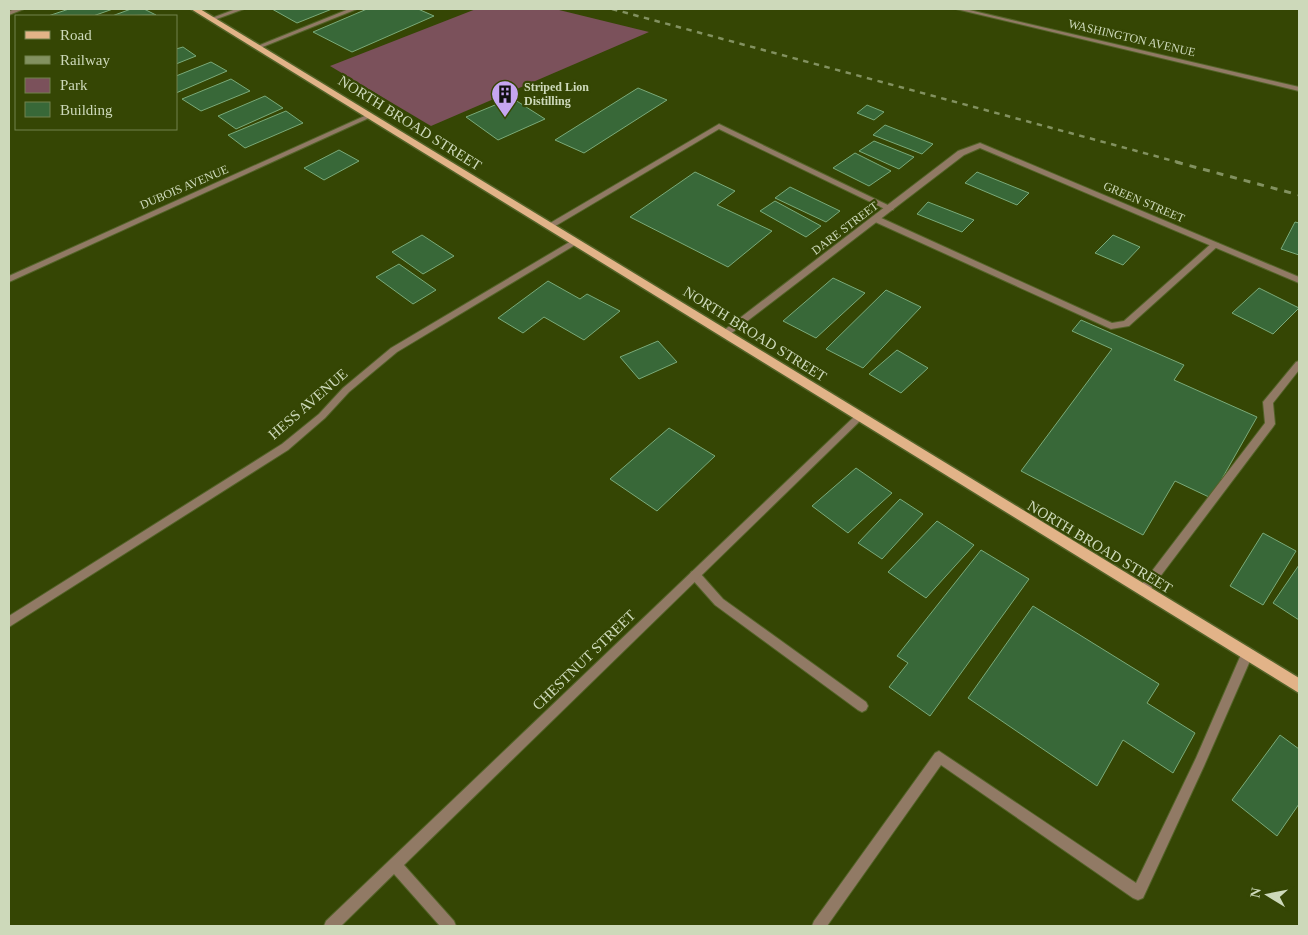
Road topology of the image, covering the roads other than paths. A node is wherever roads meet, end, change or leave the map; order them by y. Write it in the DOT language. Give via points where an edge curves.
graph roads {
  1 [pos="21,9"];
  2 [pos="195,9"];
  3 [pos="241,9"];
  4 [pos="354,9"];
  5 [pos="959,9"];
  6 [pos="9,13"];
  7 [pos="212,19"];
  8 [pos="258,47"];
  9 [pos="1299,89"];
  10 [pos="369,116"];
  11 [pos="980,145"];
  12 [pos="890,208"];
  13 [pos="876,219"];
  14 [pos="549,226"];
  15 [pos="576,242"];
  16 [pos="1215,245"];
  17 [pos="9,279"];
  18 [pos="1299,280"];
  19 [pos="726,333"];
  20 [pos="1299,364"];
  21 [pos="859,417"];
  22 [pos="695,575"];
  23 [pos="1143,590"];
  24 [pos="9,622"];
  25 [pos="1247,654"];
  26 [pos="1299,686"];
  27 [pos="862,706"];
  28 [pos="395,865"];
  29 [pos="331,926"];
  30 [pos="449,926"];
  31 [pos="819,926"];
  1 -- 6 [label="street"];
  2 -- 7 [label="main road, NORTH BROAD STREET"];
  3 -- 7 [label="street"];
  4 -- 8 [label="street"];
  5 -- 9 [label="street, WASHINGTON AVENUE"];
  7 -- 8 [label="main road, NORTH BROAD STREET"];
  8 -- 10 [label="main road, NORTH BROAD STREET"];
  10 -- 14 [label="main road, NORTH BROAD STREET"];
  10 -- 17 [label="street, DUBOIS AVENUE"];
  11 -- 12 [label="street, DARE STREET" via="962,153"];
  11 -- 16 [label="street, GREEN STREET"];
  12 -- 13 [label="street, DARE STREET"];
  12 -- 14 [label="street" via="719,126"];
  13 -- 16 [label="street" via="1111,326 1126,324"];
  13 -- 19 [label="street, DARE STREET"];
  14 -- 15 [label="main road, NORTH BROAD STREET"];
  15 -- 19 [label="main road, NORTH BROAD STREET"];
  15 -- 24 [label="street, HESS AVENUE" via="394,350 285,447"];
  16 -- 18 [label="street, GREEN STREET"];
  19 -- 21 [label="main road, NORTH BROAD STREET"];
  20 -- 23 [label="street" via="1268,402 1270,424"];
  21 -- 22 [label="street, CHESTNUT STREET"];
  21 -- 23 [label="main road, NORTH BROAD STREET"];
  22 -- 27 [label="street" via="719,602"];
  22 -- 28 [label="street, CHESTNUT STREET"];
  23 -- 25 [label="main road, NORTH BROAD STREET"];
  25 -- 26 [label="main road, NORTH BROAD STREET"];
  25 -- 31 [label="street" via="1138,894 940,757"];
  28 -- 29 [label="street, CHESTNUT STREET"];
  28 -- 30 [label="street"];
}
